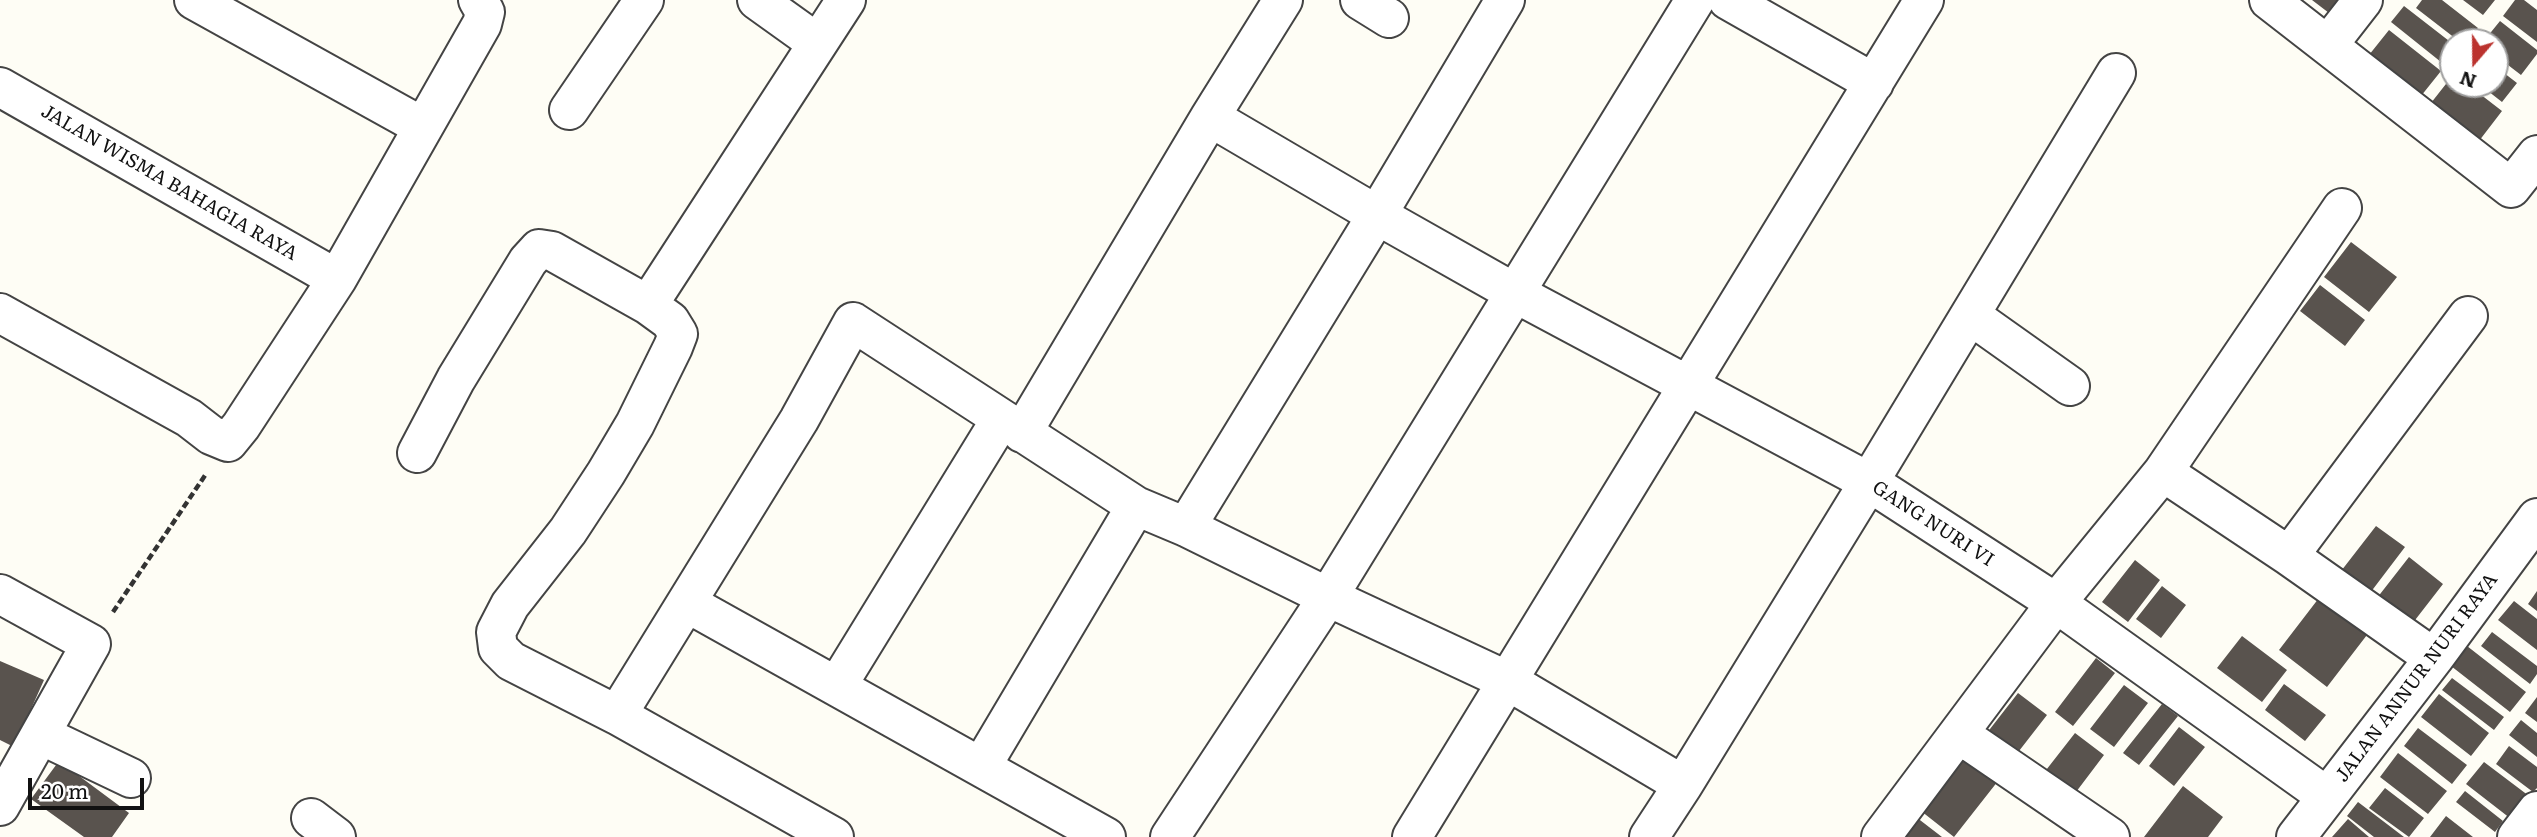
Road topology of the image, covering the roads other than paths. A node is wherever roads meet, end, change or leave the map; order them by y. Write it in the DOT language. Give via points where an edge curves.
graph roads {
  1 [pos="194,0"];
  2 [pos="478,0"];
  3 [pos="644,0"];
  4 [pos="757,0"];
  5 [pos="846,0"];
  6 [pos="1283,0"];
  7 [pos="1506,0"];
  8 [pos="1695,0"];
  9 [pos="1728,0"];
  10 [pos="1924,0"];
  11 [pos="2269,0"];
  12 [pos="2363,0"];
  13 [pos="817,43"];
  14 [pos="2328,45"];
  15 [pos="2116,73"];
  16 [pos="1874,83"];
  17 [pos="0,87"];
  18 [pos="569,110"];
  19 [pos="1210,117"];
  20 [pos="423,127"];
  21 [pos="2537,155"];
  22 [pos="2342,208"];
  23 [pos="1377,215"];
  24 [pos="337,279"];
  25 [pos="1515,293"];
  26 [pos="648,305"];
  27 [pos="0,313"];
  28 [pos="1970,315"];
  29 [pos="2468,316"];
  30 [pos="2070,386"];
  31 [pos="1689,387"];
  32 [pos="1012,426"];
  33 [pos="417,453"];
  34 [pos="2163,472"];
  35 [pos="1869,482"];
  36 [pos="1136,506"];
  37 [pos="2537,518"];
  38 [pos="1186,527"];
  39 [pos="2289,556"];
  40 [pos="0,594"];
  41 [pos="1328,597"];
  42 [pos="687,603"];
  43 [pos="2056,603"];
  44 [pos="2434,658"];
  45 [pos="1508,681"];
  46 [pos="837,686"];
  47 [pos="617,715"];
  48 [pos="1959,733"];
  49 [pos="41,735"];
  50 [pos="981,767"];
  51 [pos="131,778"];
  52 [pos="1683,785"];
  53 [pos="2326,796"];
  54 [pos="0,806"];
  55 [pos="2537,811"];
  56 [pos="834,837"];
  57 [pos="1106,837"];
  58 [pos="1170,837"];
  59 [pos="1412,837"];
  60 [pos="1649,837"];
  61 [pos="1881,837"];
  62 [pos="2110,837"];
  63 [pos="2296,837"];
  64 [pos="2517,837"];
  1 -- 20 [label="street"];
  2 -- 20 [label="street" via="485,12 482,24"];
  3 -- 18 [label="street"];
  4 -- 13 [label="street"];
  5 -- 13 [label="street"];
  6 -- 19 [label="street"];
  7 -- 23 [label="street"];
  8 -- 25 [label="street"];
  9 -- 16 [label="street"];
  10 -- 16 [label="street"];
  11 -- 14 [label="street"];
  12 -- 14 [label="street"];
  13 -- 26 [label="street"];
  14 -- 21 [label="street" via="2511,188"];
  15 -- 28 [label="street"];
  16 -- 31 [label="street"];
  17 -- 24 [label="street, JALAN WISMA BAHAGIA RAYA"];
  19 -- 23 [label="street, GANG NURI VI"];
  19 -- 32 [label="street"];
  20 -- 24 [label="street"];
  22 -- 34 [label="street"];
  23 -- 25 [label="street, GANG NURI VI"];
  23 -- 38 [label="street"];
  24 -- 27 [label="street" via="228,442"];
  25 -- 31 [label="street, GANG NURI VI"];
  25 -- 41 [label="street"];
  26 -- 33 [label="street" via="552,251 538,249 456,379"];
  26 -- 47 [label="street" via="670,321 678,334 673,347 606,473 510,605 496,632 498,648 511,661"];
  28 -- 30 [label="street"];
  28 -- 35 [label="street"];
  29 -- 39 [label="street"];
  31 -- 35 [label="street, GANG NURI VI"];
  31 -- 45 [label="street"];
  32 -- 36 [label="street"];
  32 -- 42 [label="street" via="853,322"];
  32 -- 46 [label="street"];
  34 -- 39 [label="street"];
  34 -- 43 [label="street"];
  35 -- 43 [label="street, GANG NURI VI"];
  35 -- 52 [label="street"];
  36 -- 38 [label="street"];
  36 -- 50 [label="street"];
  37 -- 44 [label="street, JALAN ANNUR NURI RAYA"];
  38 -- 41 [label="street"];
  39 -- 44 [label="street"];
  40 -- 49 [label="street" via="90,644"];
  41 -- 45 [label="street"];
  41 -- 58 [label="street"];
  42 -- 46 [label="street"];
  42 -- 47 [label="street"];
  43 -- 48 [label="street"];
  43 -- 53 [label="street, GANG NURI VI"];
  44 -- 53 [label="street, JALAN ANNUR NURI RAYA"];
  45 -- 52 [label="street"];
  45 -- 59 [label="street"];
  46 -- 50 [label="street"];
  47 -- 56 [label="street"];
  48 -- 61 [label="street"];
  48 -- 62 [label="street"];
  49 -- 51 [label="street"];
  49 -- 54 [label="street"];
  50 -- 57 [label="street"];
  52 -- 60 [label="street"];
  53 -- 63 [label="street, JALAN ANNUR NURI RAYA"];
  55 -- 64 [label="street"];
}
